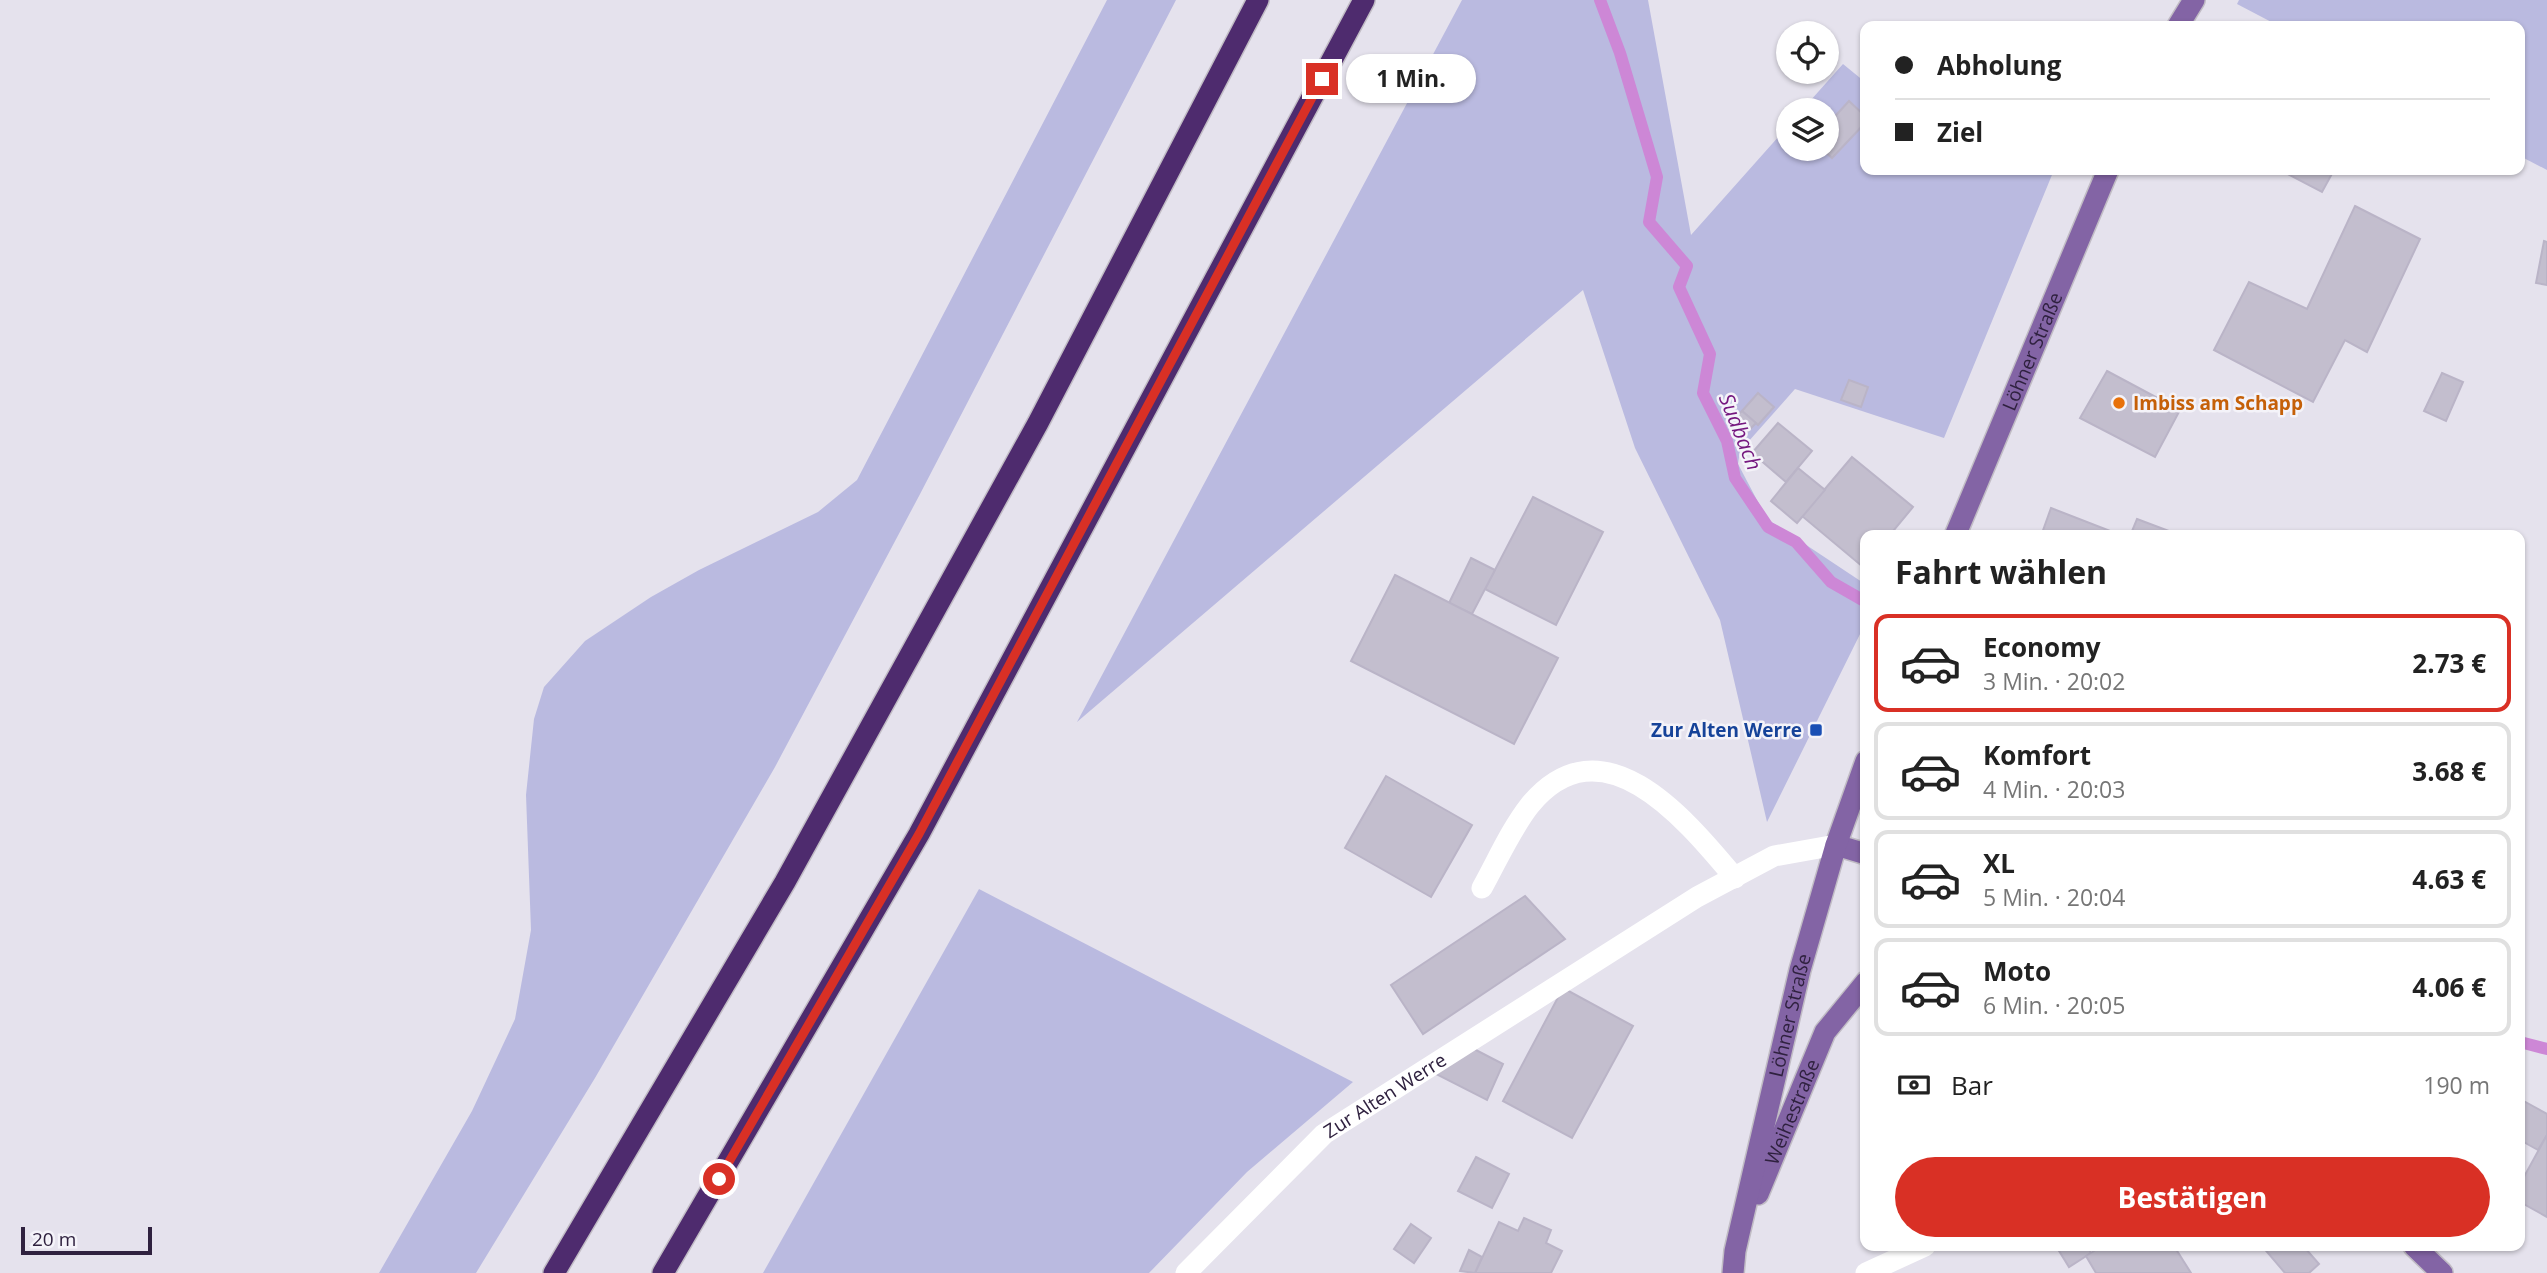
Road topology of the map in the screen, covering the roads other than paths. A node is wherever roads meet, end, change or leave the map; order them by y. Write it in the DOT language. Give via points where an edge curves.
graph roads {
  1 [pos="1258,0"];
  2 [pos="1364,0"];
  3 [pos="2194,0"];
  4 [pos="2181,21"];
  5 [pos="2107,175"];
  6 [pos="1958,530"];
  7 [pos="1860,778"];
  8 [pos="1836,845"];
  9 [pos="1860,852"];
  10 [pos="1735,878"];
  11 [pos="1482,888"];
  12 [pos="1860,989"];
  13 [pos="1735,1251"];
  14 [pos="1914,1251"];
  15 [pos="2419,1251"];
  16 [pos="554,1273"];
  17 [pos="663,1273"];
  18 [pos="1186,1273"];
  19 [pos="1733,1273"];
  20 [pos="1866,1273"];
  21 [pos="2442,1273"];
  1 -- 16 [label="highway" via="1038,423 785,882"];
  2 -- 17 [label="highway" via="919,834"];
  3 -- 4 [label="main road"];
  5 -- 6 [label="main road, Löhner Straße"];
  7 -- 8 [label="main road, Löhner Straße"];
  8 -- 9 [label="main road"];
  8 -- 10 [label="street, Zur Alten Werre" via="1774,856"];
  8 -- 13 [label="main road, Löhner Straße" via="1800,970"];
  10 -- 11 [label="street" via="1690,826 1640,785 1599,771 1582,771 1546,790 1530,806"];
  10 -- 18 [label="street, Zur Alten Werre" via="1697,897 1324,1134"];
  12 -- 13 [label="main road, Weihestraße" via="1825,1032"];
  13 -- 19 [label="main road, Löhner Straße"];
  14 -- 20 [label="street"];
  15 -- 21 [label="main road"];
}
